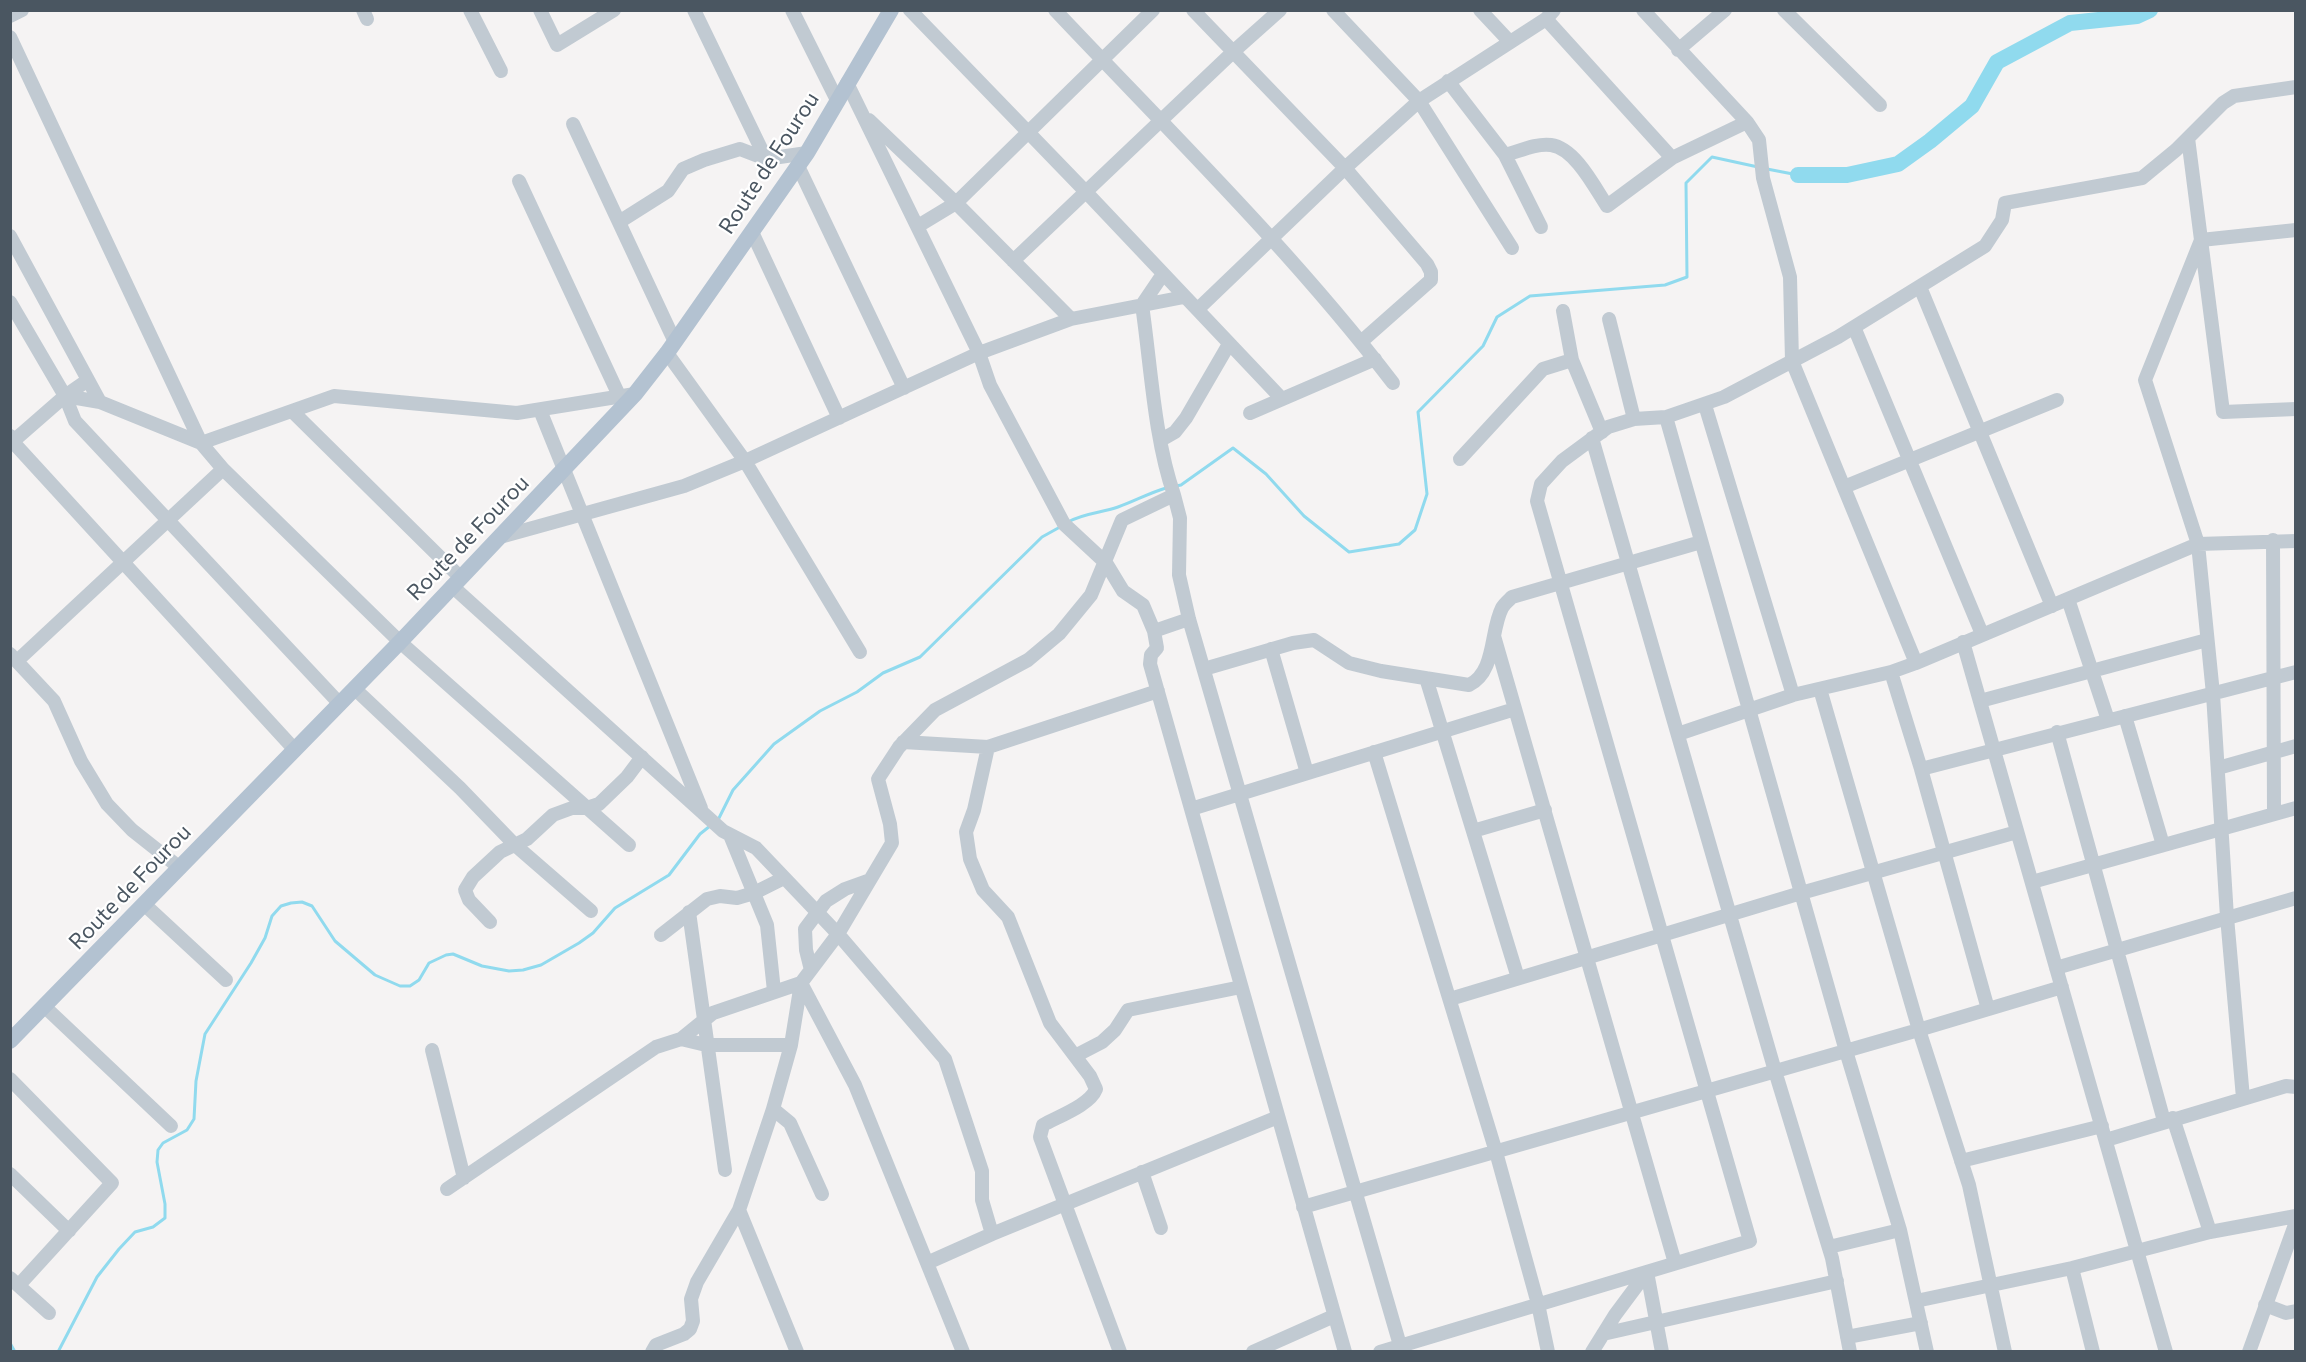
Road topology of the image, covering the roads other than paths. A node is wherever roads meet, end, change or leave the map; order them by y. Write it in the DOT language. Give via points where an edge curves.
graph roads {
  1 [pos="22,10"];
  2 [pos="470,10"];
  3 [pos="540,10"];
  4 [pos="614,10"];
  5 [pos="694,10"];
  6 [pos="792,10"];
  7 [pos="891,10"];
  8 [pos="910,10"];
  9 [pos="1055,10"];
  10 [pos="1153,10"];
  11 [pos="1193,10"];
  12 [pos="1280,10"];
  13 [pos="1333,10"];
  14 [pos="1480,10"];
  15 [pos="1643,10"];
  16 [pos="1725,10"];
  17 [pos="1784,10"];
  18 [pos="1550,15"];
  19 [pos="10,16"];
  20 [pos="10,37"];
  21 [pos="1510,42"];
  22 [pos="1678,50"];
  23 [pos="1234,51"];
  24 [pos="1101,60"];
  25 [pos="501,71"];
  26 [pos="1448,81"];
  27 [pos="847,83"];
  28 [pos="2295,87"];
  29 [pos="837,100"];
  30 [pos="1419,100"];
  31 [pos="1880,105"];
  32 [pos="863,114"];
  33 [pos="1160,122"];
  34 [pos="1747,122"];
  35 [pos="573,124"];
  36 [pos="1028,131"];
  37 [pos="2188,138"];
  38 [pos="1505,155"];
  39 [pos="1672,158"];
  40 [pos="766,159"];
  41 [pos="803,160"];
  42 [pos="1344,168"];
  43 [pos="519,180"];
  44 [pos="1086,192"];
  45 [pos="956,202"];
  46 [pos="619,222"];
  47 [pos="918,226"];
  48 [pos="1541,227"];
  49 [pos="2295,230"];
  50 [pos="752,232"];
  51 [pos="10,236"];
  52 [pos="1272,240"];
  53 [pos="2201,240"];
  54 [pos="1512,248"];
  55 [pos="1013,261"];
  56 [pos="1163,274"];
  57 [pos="1920,287"];
  58 [pos="1184,297"];
  59 [pos="10,302"];
  60 [pos="1142,305"];
  61 [pos="1198,309"];
  62 [pos="1563,311"];
  63 [pos="1071,319"];
  64 [pos="1609,319"];
  65 [pos="1854,327"];
  66 [pos="1362,341"];
  67 [pos="1229,344"];
  68 [pos="671,347"];
  69 [pos="979,353"];
  70 [pos="1375,359"];
  71 [pos="1572,360"];
  72 [pos="1792,361"];
  73 [pos="88,380"];
  74 [pos="1393,383"];
  75 [pos="904,388"];
  76 [pos="65,396"];
  77 [pos="626,399"];
  78 [pos="1282,399"];
  79 [pos="2057,400"];
  80 [pos="100,402"];
  81 [pos="1705,405"];
  82 [pos="2295,409"];
  83 [pos="540,410"];
  84 [pos="292,411"];
  85 [pos="1250,413"];
  86 [pos="1666,417"];
  87 [pos="839,418"];
  88 [pos="1634,418"];
  89 [pos="1980,431"];
  90 [pos="1597,435"];
  91 [pos="1161,440"];
  92 [pos="11,441"];
  93 [pos="201,443"];
  94 [pos="1461,459"];
  95 [pos="1909,460"];
  96 [pos="746,461"];
  97 [pos="223,469"];
  98 [pos="564,470"];
  99 [pos="1844,487"];
  100 [pos="1174,494"];
  101 [pos="582,514"];
  102 [pos="168,520"];
  103 [pos="500,537"];
  104 [pos="2273,540"];
  105 [pos="2295,541"];
  106 [pos="1701,542"];
  107 [pos="2198,544"];
  108 [pos="123,562"];
  109 [pos="1106,563"];
  110 [pos="1628,564"];
  111 [pos="457,582"];
  112 [pos="1560,582"];
  113 [pos="2068,599"];
  114 [pos="2052,606"];
  115 [pos="1189,619"];
  116 [pos="1154,631"];
  117 [pos="1982,634"];
  118 [pos="1494,636"];
  119 [pos="2207,640"];
  120 [pos="400,642"];
  121 [pos="1963,642"];
  122 [pos="1271,649"];
  123 [pos="860,651"];
  124 [pos="14,657"];
  125 [pos="1916,663"];
  126 [pos="1204,669"];
  127 [pos="2092,671"];
  128 [pos="1892,672"];
  129 [pos="2295,672"];
  130 [pos="1426,678"];
  131 [pos="2274,678"];
  132 [pos="355,689"];
  133 [pos="1820,689"];
  134 [pos="1158,691"];
  135 [pos="2213,694"];
  136 [pos="1793,695"];
  137 [pos="1980,701"];
  138 [pos="340,704"];
  139 [pos="1515,709"];
  140 [pos="1749,712"];
  141 [pos="2125,716"];
  142 [pos="2108,720"];
  143 [pos="1442,731"];
  144 [pos="2057,732"];
  145 [pos="1678,734"];
  146 [pos="903,742"];
  147 [pos="2295,746"];
  148 [pos="988,747"];
  149 [pos="1993,749"];
  150 [pos="295,750"];
  151 [pos="1374,752"];
  152 [pos="2274,752"];
  153 [pos="642,757"];
  154 [pos="2218,768"];
  155 [pos="1921,769"];
  156 [pos="1307,773"];
  157 [pos="1240,794"];
  158 [pos="587,808"];
  159 [pos="2295,808"];
  160 [pos="1191,809"];
  161 [pos="1545,810"];
  162 [pos="2274,814"];
  163 [pos="715,823"];
  164 [pos="2222,828"];
  165 [pos="1473,831"];
  166 [pos="2017,832"];
  167 [pos="515,845"];
  168 [pos="628,845"];
  169 [pos="2163,845"];
  170 [pos="1944,852"];
  171 [pos="2092,865"];
  172 [pos="180,867"];
  173 [pos="1874,872"];
  174 [pos="784,878"];
  175 [pos="870,880"];
  176 [pos="2031,882"];
  177 [pos="754,893"];
  178 [pos="1801,893"];
  179 [pos="2295,898"];
  180 [pos="145,905"];
  181 [pos="591,911"];
  182 [pos="689,912"];
  183 [pos="818,912"];
  184 [pos="1730,914"];
  185 [pos="2227,917"];
  186 [pos="490,922"];
  187 [pos="838,934"];
  188 [pos="661,935"];
  189 [pos="1661,935"];
  190 [pos="2116,951"];
  191 [pos="1588,957"];
  192 [pos="2056,968"];
  193 [pos="811,970"];
  194 [pos="1518,978"];
  195 [pos="226,980"];
  196 [pos="801,983"];
  197 [pos="1241,987"];
  198 [pos="2062,987"];
  199 [pos="774,992"];
  200 [pos="1450,999"];
  201 [pos="45,1007"];
  202 [pos="1988,1009"];
  203 [pos="703,1022"];
  204 [pos="1919,1030"];
  205 [pos="681,1039"];
  206 [pos="10,1041"];
  207 [pos="706,1045"];
  208 [pos="791,1045"];
  209 [pos="432,1050"];
  210 [pos="1846,1051"];
  211 [pos="1075,1056"];
  212 [pos="1775,1071"];
  213 [pos="10,1079"];
  214 [pos="2295,1087"];
  215 [pos="1706,1091"];
  216 [pos="2243,1098"];
  217 [pos="773,1109"];
  218 [pos="1632,1113"];
  219 [pos="1278,1117"];
  220 [pos="2169,1120"];
  221 [pos="171,1126"];
  222 [pos="2104,1133"];
  223 [pos="1496,1152"];
  224 [pos="1961,1161"];
  225 [pos="725,1170"];
  226 [pos="1142,1172"];
  227 [pos="10,1174"];
  228 [pos="464,1178"];
  229 [pos="447,1189"];
  230 [pos="1356,1192"];
  231 [pos="822,1194"];
  232 [pos="1065,1206"];
  233 [pos="1303,1207"];
  234 [pos="739,1210"];
  235 [pos="2295,1216"];
  236 [pos="2295,1222"];
  237 [pos="1161,1228"];
  238 [pos="1900,1230"];
  239 [pos="69,1231"];
  240 [pos="2210,1232"];
  241 [pos="992,1234"];
  242 [pos="1829,1247"];
  243 [pos="2138,1251"];
  244 [pos="927,1263"];
  245 [pos="1675,1263"];
  246 [pos="2072,1268"];
  247 [pos="1647,1272"];
  248 [pos="15,1281"];
  249 [pos="1837,1281"];
  250 [pos="1991,1285"];
  251 [pos="1916,1301"];
  252 [pos="1539,1304"];
  253 [pos="2265,1305"];
  254 [pos="2295,1311"];
  255 [pos="49,1312"];
  256 [pos="1334,1316"];
  257 [pos="1656,1322"];
  258 [pos="1921,1323"];
  259 [pos="1603,1334"];
  260 [pos="1847,1337"];
  261 [pos="1404,1349"];
  262 [pos="652,1352"];
  263 [pos="797,1352"];
  264 [pos="963,1352"];
  265 [pos="1120,1352"];
  266 [pos="1253,1352"];
  267 [pos="1345,1352"];
  268 [pos="1380,1352"];
  269 [pos="1548,1352"];
  270 [pos="1592,1352"];
  271 [pos="1662,1352"];
  272 [pos="1850,1352"];
  273 [pos="1927,1352"];
  274 [pos="2005,1352"];
  275 [pos="2093,1352"];
  276 [pos="2166,1352"];
  277 [pos="2249,1352"];
  1 -- 19 [label="street"];
  2 -- 25 [label="street"];
  3 -- 4 [label="street" via="557,45"];
  5 -- 40 [label="street"];
  6 -- 29 [label="street"];
  7 -- 27 [label="main road, Route de Fourou"];
  8 -- 36 [label="street"];
  9 -- 24 [label="street"];
  10 -- 24 [label="street"];
  11 -- 23 [label="street"];
  12 -- 23 [label="street"];
  13 -- 30 [label="street"];
  14 -- 21 [label="street"];
  15 -- 22 [label="street"];
  16 -- 22 [label="street"];
  17 -- 31 [label="street"];
  18 -- 21 [label="street"];
  18 -- 39 [label="street"];
  20 -- 93 [label="street"];
  21 -- 26 [label="street"];
  22 -- 34 [label="street"];
  23 -- 33 [label="street"];
  23 -- 42 [label="street"];
  24 -- 33 [label="street"];
  24 -- 36 [label="street"];
  26 -- 30 [label="street"];
  26 -- 38 [label="street"];
  27 -- 29 [label="main road, Route de Fourou"];
  27 -- 32 [label="street"];
  28 -- 37 [label="street" via="2234,96"];
  29 -- 41 [label="main road, Route de Fourou"];
  30 -- 42 [label="street"];
  30 -- 54 [label="street"];
  32 -- 45 [label="street"];
  32 -- 47 [label="street"];
  33 -- 44 [label="street"];
  33 -- 52 [label="street"];
  34 -- 39 [label="street"];
  34 -- 72 [label="street" via="1759,140 1763,178 1790,277"];
  35 -- 46 [label="street"];
  36 -- 44 [label="street"];
  36 -- 45 [label="street"];
  37 -- 53 [label="street"];
  37 -- 57 [label="street" via="2142,178 2005,203 2002,220 1985,246"];
  38 -- 39 [label="street" via="1537,146 1563,148 1607,206"];
  38 -- 48 [label="street"];
  40 -- 41 [label="street"];
  40 -- 46 [label="street" via="740,149 704,160 683,169 668,191"];
  41 -- 50 [label="main road, Route de Fourou"];
  41 -- 75 [label="street"];
  42 -- 52 [label="street"];
  42 -- 66 [label="street" via="1431,272 1431,280"];
  43 -- 77 [label="street"];
  44 -- 55 [label="street"];
  44 -- 56 [label="street"];
  45 -- 47 [label="street"];
  45 -- 55 [label="street"];
  46 -- 68 [label="street"];
  47 -- 69 [label="street"];
  49 -- 53 [label="street"];
  50 -- 68 [label="main road, Route de Fourou"];
  50 -- 87 [label="street"];
  51 -- 73 [label="street"];
  52 -- 61 [label="street"];
  52 -- 66 [label="street"];
  53 -- 82 [label="street" via="2223,412"];
  53 -- 107 [label="street" via="2145,380"];
  55 -- 63 [label="street"];
  56 -- 58 [label="street"];
  56 -- 60 [label="street"];
  57 -- 65 [label="street"];
  57 -- 89 [label="street"];
  58 -- 60 [label="street"];
  58 -- 61 [label="street"];
  59 -- 76 [label="street"];
  60 -- 63 [label="street"];
  60 -- 91 [label="street"];
  61 -- 67 [label="street"];
  62 -- 71 [label="street"];
  63 -- 69 [label="street"];
  64 -- 88 [label="street"];
  65 -- 72 [label="street"];
  65 -- 95 [label="street"];
  66 -- 70 [label="street"];
  67 -- 78 [label="street"];
  67 -- 91 [label="street" via="1186,418 1175,432"];
  68 -- 77 [label="main road, Route de Fourou"];
  68 -- 96 [label="street"];
  69 -- 75 [label="street"];
  69 -- 109 [label="street" via="990,385 1064,524"];
  70 -- 74 [label="street"];
  70 -- 78 [label="street"];
  71 -- 90 [label="street"];
  71 -- 94 [label="street" via="1543,369"];
  72 -- 81 [label="street"];
  72 -- 99 [label="street"];
  73 -- 76 [label="street"];
  73 -- 80 [label="street"];
  75 -- 87 [label="street"];
  76 -- 80 [label="street"];
  76 -- 92 [label="street"];
  76 -- 102 [label="street" via="75,421"];
  77 -- 83 [label="street"];
  77 -- 98 [label="main road, Route de Fourou"];
  78 -- 85 [label="street"];
  79 -- 89 [label="street"];
  80 -- 93 [label="street"];
  81 -- 86 [label="street"];
  81 -- 136 [label="street"];
  83 -- 84 [label="street" via="517,413 334,396"];
  83 -- 98 [label="street"];
  84 -- 93 [label="street"];
  84 -- 111 [label="street"];
  86 -- 88 [label="street"];
  86 -- 106 [label="street"];
  87 -- 96 [label="street"];
  88 -- 90 [label="street"];
  89 -- 95 [label="street"];
  89 -- 114 [label="street"];
  90 -- 110 [label="street"];
  90 -- 112 [label="street" via="1562,461 1541,484 1537,501"];
  91 -- 100 [label="street"];
  92 -- 108 [label="street"];
  93 -- 97 [label="street"];
  95 -- 99 [label="street"];
  95 -- 117 [label="street"];
  96 -- 101 [label="street" via="684,486"];
  96 -- 123 [label="street"];
  97 -- 102 [label="street"];
  97 -- 120 [label="street"];
  98 -- 101 [label="street"];
  98 -- 103 [label="main road, Route de Fourou"];
  99 -- 125 [label="street"];
  100 -- 109 [label="street" via="1122,520"];
  100 -- 115 [label="street" via="1180,518 1179,575"];
  101 -- 103 [label="street"];
  101 -- 163 [label="street"];
  102 -- 108 [label="street"];
  102 -- 138 [label="street"];
  103 -- 111 [label="main road, Route de Fourou"];
  104 -- 105 [label="street"];
  104 -- 107 [label="street"];
  104 -- 131 [label="street"];
  106 -- 110 [label="street"];
  106 -- 140 [label="street"];
  107 -- 113 [label="street"];
  107 -- 119 [label="street"];
  108 -- 124 [label="street"];
  108 -- 150 [label="street"];
  109 -- 116 [label="street" via="1123,591 1143,605"];
  109 -- 146 [label="street" via="1091,595 1059,634 1028,660 935,710"];
  110 -- 112 [label="street"];
  110 -- 145 [label="street"];
  111 -- 120 [label="main road, Route de Fourou"];
  111 -- 153 [label="street"];
  112 -- 118 [label="street" via="1512,597 1502,607"];
  112 -- 189 [label="street"];
  113 -- 114 [label="street"];
  113 -- 127 [label="street"];
  114 -- 117 [label="street"];
  115 -- 116 [label="street"];
  115 -- 126 [label="street"];
  116 -- 134 [label="street" via="1157,648 1150,664"];
  117 -- 121 [label="street"];
  118 -- 130 [label="street" via="1478,680 1469,685"];
  118 -- 139 [label="street"];
  119 -- 127 [label="street"];
  119 -- 135 [label="street"];
  120 -- 132 [label="main road, Route de Fourou"];
  120 -- 158 [label="street"];
  121 -- 125 [label="street"];
  121 -- 137 [label="street"];
  122 -- 126 [label="street"];
  122 -- 130 [label="street" via="1314,640 1349,663"];
  122 -- 156 [label="street"];
  124 -- 172 [label="street" via="54,701 81,761 107,804 132,830"];
  125 -- 128 [label="street"];
  126 -- 157 [label="street"];
  127 -- 137 [label="street"];
  127 -- 142 [label="street"];
  128 -- 133 [label="street"];
  128 -- 155 [label="street"];
  129 -- 131 [label="street"];
  130 -- 143 [label="street"];
  131 -- 135 [label="street"];
  131 -- 152 [label="street"];
  132 -- 138 [label="main road, Route de Fourou"];
  132 -- 167 [label="street"];
  133 -- 136 [label="street"];
  133 -- 173 [label="street"];
  134 -- 148 [label="street"];
  134 -- 160 [label="street"];
  135 -- 141 [label="street"];
  135 -- 154 [label="street"];
  136 -- 140 [label="street"];
  137 -- 149 [label="street"];
  138 -- 150 [label="main road, Route de Fourou"];
  139 -- 143 [label="street"];
  139 -- 161 [label="street"];
  140 -- 145 [label="street"];
  140 -- 178 [label="street"];
  141 -- 142 [label="street"];
  141 -- 169 [label="street"];
  142 -- 144 [label="street"];
  143 -- 151 [label="street"];
  143 -- 165 [label="street"];
  144 -- 149 [label="street"];
  144 -- 171 [label="street"];
  145 -- 184 [label="street"];
  146 -- 148 [label="street"];
  146 -- 175 [label="street" via="878,779 892,843"];
  147 -- 152 [label="street"];
  148 -- 211 [label="street" via="966,832 970,859 983,890 1008,917 1050,1023"];
  149 -- 155 [label="street"];
  149 -- 166 [label="street"];
  150 -- 172 [label="main road, Route de Fourou"];
  151 -- 156 [label="street"];
  151 -- 200 [label="street"];
  152 -- 154 [label="street"];
  152 -- 162 [label="street"];
  153 -- 158 [label="street" via="618,787 599,804"];
  153 -- 163 [label="street"];
  154 -- 164 [label="street"];
  155 -- 170 [label="street"];
  156 -- 157 [label="street"];
  157 -- 160 [label="street"];
  157 -- 230 [label="street"];
  158 -- 167 [label="street" via="572,808 553,815 528,839"];
  158 -- 168 [label="street"];
  159 -- 162 [label="street"];
  160 -- 197 [label="street"];
  161 -- 165 [label="street"];
  161 -- 191 [label="street"];
  162 -- 164 [label="street"];
  163 -- 174 [label="street" via="756,848"];
  163 -- 177 [label="street"];
  164 -- 169 [label="street"];
  164 -- 185 [label="street"];
  165 -- 194 [label="street"];
  166 -- 170 [label="street"];
  166 -- 176 [label="street"];
  167 -- 181 [label="street"];
  167 -- 186 [label="street" via="500,852 465,890 469,900"];
  169 -- 171 [label="street"];
  170 -- 173 [label="street"];
  170 -- 202 [label="street"];
  171 -- 176 [label="street"];
  171 -- 190 [label="street"];
  172 -- 180 [label="main road, Route de Fourou"];
  173 -- 178 [label="street"];
  173 -- 204 [label="street"];
  174 -- 177 [label="street"];
  174 -- 183 [label="street"];
  175 -- 183 [label="street" via="845,889 826,901"];
  175 -- 187 [label="street"];
  176 -- 192 [label="street"];
  177 -- 182 [label="street" via="737,898 706,898"];
  177 -- 199 [label="street" via="767,925"];
  178 -- 184 [label="street"];
  178 -- 210 [label="street"];
  179 -- 185 [label="street"];
  180 -- 195 [label="street"];
  180 -- 201 [label="main road, Route de Fourou"];
  182 -- 188 [label="street"];
  182 -- 203 [label="street"];
  183 -- 187 [label="street"];
  183 -- 193 [label="street" via="805,929"];
  184 -- 189 [label="street"];
  184 -- 212 [label="street"];
  185 -- 190 [label="street"];
  185 -- 216 [label="street"];
  187 -- 193 [label="street"];
  187 -- 241 [label="street" via="945,1059 982,1171 982,1200"];
  189 -- 191 [label="street"];
  189 -- 215 [label="street"];
  190 -- 192 [label="street"];
  190 -- 220 [label="street"];
  191 -- 194 [label="street"];
  191 -- 218 [label="street"];
  192 -- 198 [label="street"];
  193 -- 196 [label="street"];
  194 -- 200 [label="street"];
  196 -- 199 [label="street"];
  196 -- 208 [label="street"];
  196 -- 244 [label="street" via="855,1085"];
  197 -- 211 [label="street" via="1128,1010 1102,1042"];
  197 -- 219 [label="street"];
  198 -- 202 [label="street"];
  198 -- 222 [label="street"];
  199 -- 203 [label="street" via="713,1013"];
  200 -- 223 [label="street"];
  201 -- 206 [label="main road, Route de Fourou"];
  201 -- 221 [label="street"];
  202 -- 204 [label="street"];
  203 -- 205 [label="street"];
  203 -- 207 [label="street"];
  204 -- 210 [label="street"];
  204 -- 224 [label="street"];
  205 -- 207 [label="street"];
  205 -- 228 [label="street" via="656,1047"];
  207 -- 208 [label="street"];
  207 -- 225 [label="street"];
  208 -- 217 [label="street"];
  209 -- 228 [label="street"];
  210 -- 212 [label="street"];
  210 -- 238 [label="street"];
  211 -- 232 [label="street" via="1096,1089 1093,1097 1043,1125 1040,1137"];
  212 -- 215 [label="street"];
  212 -- 242 [label="street"];
  213 -- 239 [label="street" via="112,1184"];
  214 -- 216 [label="street"];
  215 -- 218 [label="street"];
  215 -- 245 [label="street" via="1750,1241"];
  216 -- 220 [label="street"];
  217 -- 231 [label="street" via="790,1123"];
  217 -- 234 [label="street"];
  218 -- 223 [label="street"];
  218 -- 245 [label="street"];
  219 -- 226 [label="street"];
  219 -- 233 [label="street"];
  220 -- 222 [label="street"];
  220 -- 240 [label="street"];
  222 -- 224 [label="street"];
  222 -- 243 [label="street"];
  223 -- 230 [label="street"];
  223 -- 252 [label="street"];
  224 -- 250 [label="street"];
  226 -- 232 [label="street"];
  226 -- 237 [label="street"];
  227 -- 239 [label="street"];
  228 -- 229 [label="street"];
  230 -- 233 [label="street"];
  230 -- 261 [label="street"];
  232 -- 241 [label="street"];
  232 -- 265 [label="street"];
  233 -- 256 [label="street"];
  234 -- 262 [label="street" via="697,1282 691,1299 690,1329 656,1345"];
  234 -- 263 [label="street"];
  235 -- 240 [label="street"];
  236 -- 253 [label="street"];
  238 -- 242 [label="street"];
  238 -- 251 [label="street"];
  239 -- 248 [label="street"];
  240 -- 243 [label="street"];
  241 -- 244 [label="street"];
  242 -- 249 [label="street"];
  243 -- 246 [label="street"];
  243 -- 276 [label="street"];
  244 -- 264 [label="street"];
  245 -- 247 [label="street"];
  246 -- 250 [label="street"];
  246 -- 275 [label="street"];
  247 -- 252 [label="street"];
  247 -- 257 [label="street"];
  247 -- 259 [label="street"];
  248 -- 255 [label="street"];
  249 -- 257 [label="street"];
  249 -- 260 [label="street"];
  250 -- 251 [label="street"];
  250 -- 274 [label="street"];
  251 -- 258 [label="street"];
  252 -- 261 [label="street"];
  252 -- 269 [label="street"];
  253 -- 254 [label="street" via="2286,1313"];
  253 -- 277 [label="street"];
  256 -- 266 [label="street"];
  256 -- 267 [label="street"];
  257 -- 259 [label="street"];
  257 -- 271 [label="street"];
  258 -- 260 [label="street"];
  258 -- 273 [label="street"];
  259 -- 270 [label="street"];
  260 -- 272 [label="street"];
  261 -- 268 [label="street"];
}
